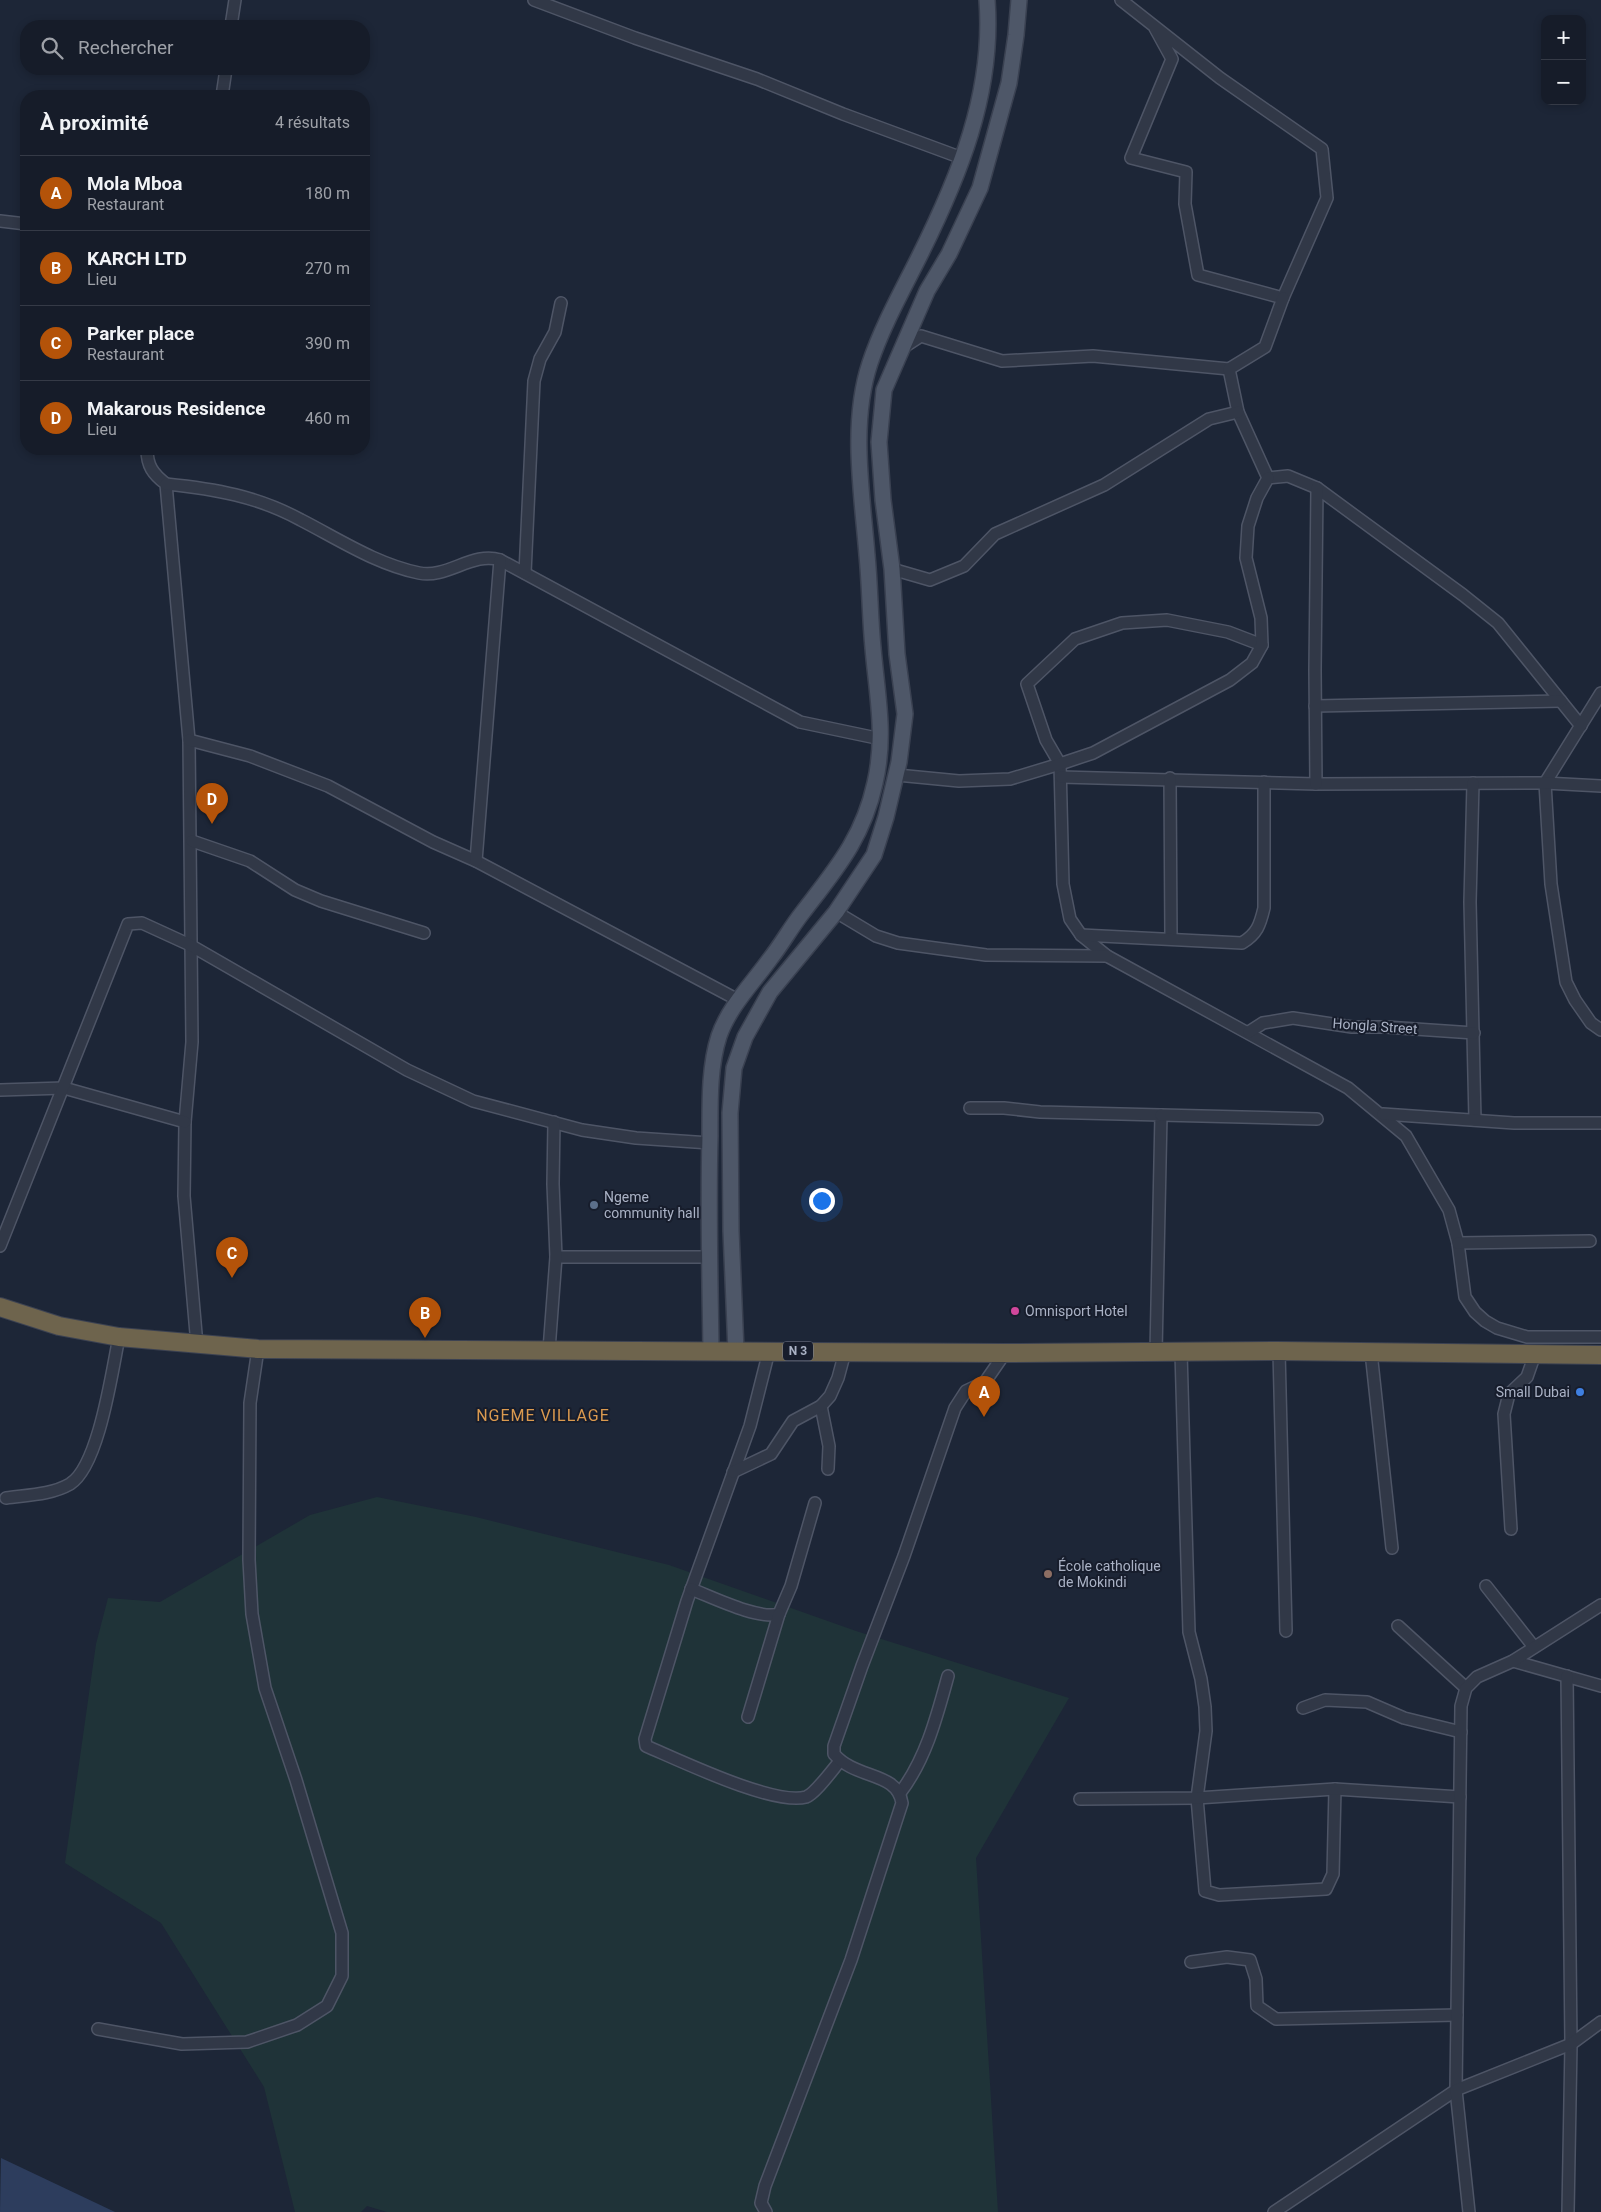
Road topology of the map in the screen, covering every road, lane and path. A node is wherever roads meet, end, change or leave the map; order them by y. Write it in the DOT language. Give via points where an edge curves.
graph roads {
  1 [pos="235,0"];
  2 [pos="534,0"];
  3 [pos="987,0"];
  4 [pos="1019,0"];
  5 [pos="1121,0"];
  6 [pos="233,20"];
  7 [pos="1155,28"];
  8 [pos="225,75"];
  9 [pos="223,90"];
  10 [pos="962,158"];
  11 [pos="0,222"];
  12 [pos="20,224"];
  13 [pos="1283,298"];
  14 [pos="561,303"];
  15 [pos="900,350"];
  16 [pos="1229,369"];
  17 [pos="1238,412"];
  18 [pos="147,455"];
  19 [pos="1268,478"];
  20 [pos="166,484"];
  21 [pos="1317,488"];
  22 [pos="500,560"];
  23 [pos="892,569"];
  24 [pos="525,573"];
  25 [pos="1262,645"];
  26 [pos="1601,693"];
  27 [pos="1561,701"];
  28 [pos="1315,706"];
  29 [pos="1581,726"];
  30 [pos="881,739"];
  31 [pos="189,740"];
  32 [pos="1060,764"];
  33 [pos="897,775"];
  34 [pos="1061,777"];
  35 [pos="1170,778"];
  36 [pos="1264,782"];
  37 [pos="1473,783"];
  38 [pos="1545,783"];
  39 [pos="1316,784"];
  40 [pos="1601,786"];
  41 [pos="192,841"];
  42 [pos="476,861"];
  43 [pos="836,912"];
  44 [pos="424,933"];
  45 [pos="1081,935"];
  46 [pos="1172,938"];
  47 [pos="190,945"];
  48 [pos="1106,956"];
  49 [pos="738,1000"];
  50 [pos="1601,1030"];
  51 [pos="1249,1032"];
  52 [pos="1474,1033"];
  53 [pos="64,1088"];
  54 [pos="0,1090"];
  55 [pos="970,1108"];
  56 [pos="1383,1114"];
  57 [pos="1161,1115"];
  58 [pos="1317,1119"];
  59 [pos="1475,1120"];
  60 [pos="185,1122"];
  61 [pos="554,1122"];
  62 [pos="1601,1123"];
  63 [pos="710,1143"];
  64 [pos="1590,1241"];
  65 [pos="1458,1243"];
  66 [pos="0,1246"];
  67 [pos="556,1257"];
  68 [pos="710,1257"];
  69 [pos="0,1307"];
  70 [pos="119,1337"];
  71 [pos="1601,1337"];
  72 [pos="197,1345"];
  73 [pos="258,1348"];
  74 [pos="549,1350"];
  75 [pos="711,1351"];
  76 [pos="736,1351"];
  77 [pos="769,1351"];
  78 [pos="845,1352"];
  79 [pos="1156,1352"];
  80 [pos="1181,1352"];
  81 [pos="1279,1352"];
  82 [pos="1371,1352"];
  83 [pos="1005,1353"];
  84 [pos="1535,1354"];
  85 [pos="1601,1355"];
  86 [pos="820,1406"];
  87 [pos="828,1468"];
  88 [pos="733,1472"];
  89 [pos="6,1498"];
  90 [pos="815,1503"];
  91 [pos="1511,1529"];
  92 [pos="1392,1548"];
  93 [pos="1486,1586"];
  94 [pos="691,1589"];
  95 [pos="1599,1610"];
  96 [pos="779,1614"];
  97 [pos="1398,1626"];
  98 [pos="1286,1631"];
  99 [pos="1534,1647"];
  100 [pos="1513,1661"];
  101 [pos="948,1676"];
  102 [pos="1567,1676"];
  103 [pos="1601,1686"];
  104 [pos="1466,1688"];
  105 [pos="1303,1708"];
  106 [pos="748,1717"];
  107 [pos="1461,1732"];
  108 [pos="840,1761"];
  109 [pos="1335,1789"];
  110 [pos="900,1793"];
  111 [pos="1460,1797"];
  112 [pos="1197,1798"];
  113 [pos="1080,1799"];
  114 [pos="1191,1962"];
  115 [pos="1457,2015"];
  116 [pos="1601,2022"];
  117 [pos="98,2029"];
  118 [pos="1571,2044"];
  119 [pos="1456,2090"];
  120 [pos="766,2212"];
  121 [pos="1274,2212"];
  122 [pos="1469,2212"];
  123 [pos="1568,2212"];
  1 -- 6 [label="street"];
  2 -- 10 [label="street" via="757,79"];
  3 -- 10 [label="main road" via="989,25 985,82"];
  4 -- 15 [label="main road" via="1009,83 980,188"];
  5 -- 7 [label="street"];
  7 -- 13 [label="street" via="1322,149 1327,198"];
  7 -- 13 [label="street" via="1172,59 1131,158 1186,172 1185,204 1198,275"];
  8 -- 9 [label="street"];
  10 -- 30 [label="main road" via="956,178 869,364 863,398 860,442 862,502 873,651 880,694"];
  11 -- 12 [label="street"];
  13 -- 16 [label="street" via="1265,347"];
  14 -- 24 [label="street" via="554,332 540,359 534,381"];
  15 -- 16 [label="street" via="921,336 1002,361 1093,356"];
  15 -- 23 [label="main road" via="884,390 879,442"];
  16 -- 17 [label="street"];
  17 -- 19 [label="street"];
  17 -- 23 [label="street" via="1209,418 1104,485 995,534 964,566 930,580"];
  18 -- 20 [label="street" via="154,475"];
  19 -- 21 [label="street" via="1288,476"];
  19 -- 25 [label="street" via="1248,526 1246,558 1261,618"];
  20 -- 22 [label="street" via="214,488 252,498 402,570 428,575 476,560"];
  20 -- 31 [label="street"];
  21 -- 27 [label="street" via="1498,623"];
  21 -- 28 [label="street"];
  22 -- 24 [label="street"];
  22 -- 42 [label="street"];
  23 -- 33 [label="main road" via="897,654 905,714"];
  24 -- 30 [label="street" via="800,722"];
  25 -- 32 [label="street" via="1252,663 1230,680 1093,754"];
  25 -- 32 [label="street" via="1228,632 1167,620 1122,623 1074,639 1027,684 1046,740"];
  26 -- 29 [label="street"];
  27 -- 28 [label="street"];
  27 -- 29 [label="street"];
  28 -- 39 [label="street"];
  29 -- 38 [label="street"];
  30 -- 49 [label="main road" via="875,783 861,829 840,865"];
  31 -- 41 [label="street"];
  31 -- 42 [label="street" via="250,756 328,786"];
  32 -- 33 [label="street" via="1010,779 959,781"];
  32 -- 34 [label="street"];
  33 -- 43 [label="main road" via="874,856"];
  34 -- 35 [label="street"];
  34 -- 45 [label="street" via="1063,884 1070,919"];
  35 -- 36 [label="street"];
  35 -- 46 [label="street"];
  36 -- 39 [label="street"];
  36 -- 46 [label="street" via="1264,908 1253,936 1242,943"];
  37 -- 38 [label="street"];
  37 -- 39 [label="street"];
  37 -- 52 [label="street" via="1470,902"];
  38 -- 40 [label="street"];
  38 -- 50 [label="street" via="1551,884 1566,982 1591,1023"];
  41 -- 44 [label="street" via="250,862 295,890 321,901"];
  41 -- 47 [label="street"];
  42 -- 49 [label="street"];
  43 -- 48 [label="street" via="876,936 898,944 986,955"];
  43 -- 76 [label="main road" via="770,992 745,1036 734,1068 730,1113"];
  45 -- 46 [label="street"];
  45 -- 48 [label="street"];
  47 -- 53 [label="street" via="142,923 128,924"];
  47 -- 60 [label="street" via="192,1042"];
  47 -- 61 [label="street" via="408,1070 473,1101"];
  48 -- 51 [label="street"];
  49 -- 63 [label="main road" via="719,1036 712,1075"];
  51 -- 52 [label="street, Hongla Street" via="1263,1023 1293,1018 1352,1027"];
  51 -- 56 [label="street" via="1348,1088"];
  52 -- 59 [label="street"];
  53 -- 54 [label="street"];
  53 -- 60 [label="street"];
  53 -- 66 [label="street"];
  55 -- 57 [label="street"];
  56 -- 59 [label="street"];
  56 -- 65 [label="street" via="1406,1136 1426,1168 1449,1210"];
  57 -- 58 [label="street"];
  57 -- 79 [label="street"];
  59 -- 62 [label="street"];
  60 -- 72 [label="street" via="184,1196"];
  61 -- 63 [label="street" via="636,1138"];
  61 -- 67 [label="street" via="552,1184"];
  63 -- 68 [label="main road"];
  64 -- 65 [label="street"];
  65 -- 71 [label="street" via="1465,1297 1485,1321 1527,1337"];
  67 -- 68 [label="street"];
  67 -- 74 [label="street"];
  68 -- 75 [label="main road"];
  69 -- 70 [label="highway, N 3" via="59,1326"];
  70 -- 72 [label="highway, N 3"];
  70 -- 89 [label="street" via="94,1449 86,1468 70,1484 45,1493"];
  72 -- 73 [label="highway, N 3"];
  73 -- 74 [label="highway, N 3"];
  73 -- 117 [label="street" via="250,1403 248,1550 252,1614 265,1688 342,1933 342,1976 327,2006 297,2025 247,2042 182,2044"];
  74 -- 75 [label="highway, N 3"];
  75 -- 76 [label="highway, N 3"];
  76 -- 77 [label="highway, N 3"];
  77 -- 78 [label="highway, N 3"];
  77 -- 88 [label="street" via="750,1426"];
  78 -- 83 [label="highway, N 3"];
  78 -- 86 [label="street" via="830,1396"];
  79 -- 80 [label="highway, N 3"];
  79 -- 83 [label="highway, N 3"];
  80 -- 81 [label="highway, N 3"];
  80 -- 112 [label="street" via="1189,1632 1201,1678 1206,1731"];
  81 -- 82 [label="highway, N 3"];
  81 -- 98 [label="street"];
  82 -- 84 [label="highway, N 3"];
  82 -- 92 [label="street"];
  83 -- 108 [label="street" via="985,1382 966,1391 955,1408 834,1746 834,1754"];
  84 -- 85 [label="highway, N 3"];
  84 -- 91 [label="street" via="1527,1377 1510,1394 1504,1414"];
  86 -- 87 [label="street" via="830,1446"];
  86 -- 88 [label="street" via="793,1421 771,1454"];
  88 -- 94 [label="street"];
  90 -- 96 [label="street" via="797,1569"];
  93 -- 99 [label="street"];
  94 -- 96 [label="street" via="753,1611 771,1616"];
  94 -- 108 [label="street" via="656,1699 646,1746 758,1791 791,1799 808,1796"];
  95 -- 99 [label="street"];
  96 -- 106 [label="street"];
  97 -- 104 [label="street"];
  99 -- 100 [label="street"];
  100 -- 102 [label="street"];
  100 -- 104 [label="street" via="1477,1677"];
  101 -- 110 [label="street" via="913,1776"];
  102 -- 103 [label="street"];
  102 -- 118 [label="street"];
  104 -- 107 [label="street" via="1461,1706"];
  105 -- 107 [label="street" via="1325,1700 1367,1702 1404,1718"];
  107 -- 111 [label="street"];
  108 -- 110 [label="street" via="853,1770 893,1784"];
  109 -- 111 [label="street"];
  109 -- 112 [label="street"];
  109 -- 112 [label="street" via="1333,1874 1326,1889 1220,1895 1205,1892"];
  110 -- 120 [label="street" via="902,1803 851,1960 765,2186 761,2203"];
  111 -- 115 [label="street"];
  112 -- 113 [label="street"];
  114 -- 115 [label="street" via="1227,1957 1250,1960 1256,1979 1257,2006 1276,2019"];
  115 -- 119 [label="street"];
  116 -- 118 [label="street"];
  118 -- 119 [label="street"];
  118 -- 123 [label="street"];
  119 -- 121 [label="street"];
  119 -- 122 [label="street"];
}
